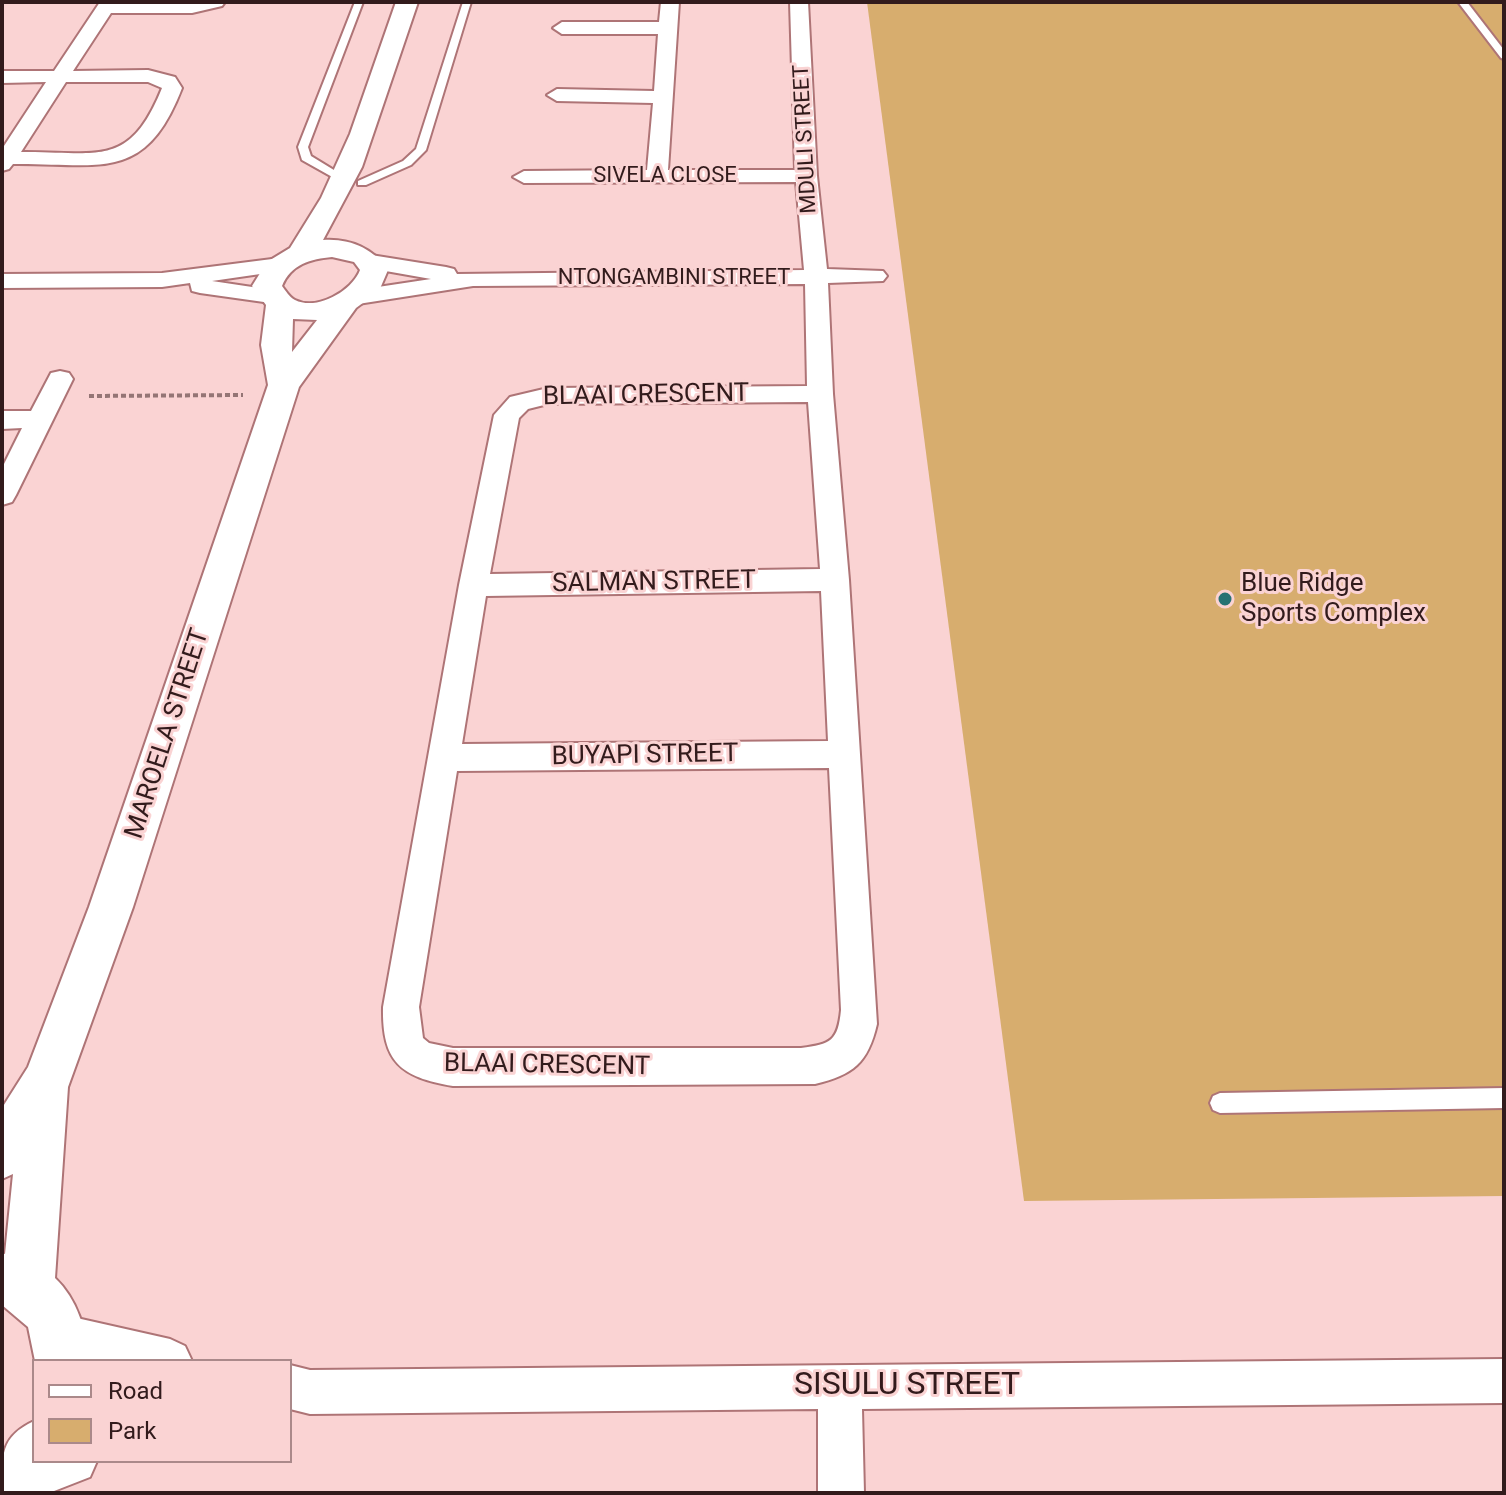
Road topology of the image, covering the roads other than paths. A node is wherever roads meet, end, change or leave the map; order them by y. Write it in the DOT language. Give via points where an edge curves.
graph roads {
  1 [pos="216,2"];
  2 [pos="359,2"];
  3 [pos="407,2"];
  4 [pos="422,2"];
  5 [pos="467,2"];
  6 [pos="670,2"];
  7 [pos="799,2"];
  8 [pos="1462,2"];
  9 [pos="107,5"];
  10 [pos="562,28"];
  11 [pos="669,28"];
  12 [pos="1504,56"];
  13 [pos="60,76"];
  14 [pos="2,77"];
  15 [pos="557,95"];
  16 [pos="664,97"];
  17 [pos="4,161"];
  18 [pos="657,176"];
  19 [pos="806,176"];
  20 [pos="524,177"];
  21 [pos="355,198"];
  22 [pos="366,258"];
  23 [pos="290,259"];
  24 [pos="875,276"];
  25 [pos="816,277"];
  26 [pos="473,279"];
  27 [pos="162,280"];
  28 [pos="2,281"];
  29 [pos="276,300"];
  30 [pos="351,301"];
  31 [pos="282,390"];
  32 [pos="820,394"];
  33 [pos="2,420"];
  34 [pos="2,495"];
  35 [pos="835,580"];
  36 [pos="473,585"];
  37 [pos="845,754"];
  38 [pos="444,758"];
  39 [pos="46,1082"];
  40 [pos="1504,1098"];
  41 [pos="1220,1103"];
  42 [pos="2,1154"];
  43 [pos="15,1284"];
  44 [pos="60,1348"];
  45 [pos="153,1359"];
  46 [pos="1504,1381"];
  47 [pos="840,1386"];
  48 [pos="297,1392"];
  49 [pos="66,1463"];
  50 [pos="15,1475"];
  51 [pos="841,1493"];
  1 -- 9 [label="street" via="192,8"];
  2 -- 21 [label="lane" via="303,147 306,158"];
  3 -- 21 [label="street, MAROELA STREET"];
  4 -- 21 [label="street, MAROELA STREET"];
  5 -- 21 [label="lane" via="421,150"];
  6 -- 11 [label="street"];
  7 -- 19 [label="street, MDULI STREET"];
  8 -- 12 [label="lane"];
  9 -- 13 [label="street"];
  10 -- 11 [label="street"];
  11 -- 16 [label="street"];
  13 -- 14 [label="street"];
  13 -- 17 [label="street"];
  13 -- 17 [label="street" via="156,76 172,88 143,143 127,154"];
  15 -- 16 [label="street"];
  16 -- 18 [label="street"];
  18 -- 19 [label="street, SIVELA CLOSE"];
  18 -- 20 [label="street, SIVELA CLOSE"];
  19 -- 25 [label="street, MDULI STREET"];
  21 -- 22 [label="street, MAROELA STREET"];
  21 -- 23 [label="street, MAROELA STREET"];
  22 -- 23 [label="street" via="333,248"];
  22 -- 26 [label="street, NTONGAMBINI STREET"];
  22 -- 30 [label="street, MAROELA STREET" via="375,273 370,285"];
  23 -- 27 [label="street"];
  23 -- 29 [label="street, MAROELA STREET" via="271,275 267,286"];
  24 -- 25 [label="street, NTONGAMBINI STREET"];
  25 -- 26 [label="street, NTONGAMBINI STREET"];
  25 -- 32 [label="street, BLAAI CRESCENT"];
  26 -- 30 [label="street, NTONGAMBINI STREET"];
  27 -- 28 [label="street"];
  27 -- 29 [label="street"];
  29 -- 30 [label="street" via="309,311"];
  29 -- 31 [label="street, MAROELA STREET" via="274,333"];
  30 -- 31 [label="street, MAROELA STREET"];
  31 -- 39 [label="street, MAROELA STREET" via="111,907"];
  32 -- 35 [label="street, BLAAI CRESCENT"];
  32 -- 36 [label="street, BLAAI CRESCENT" via="548,396 519,403 507,415"];
  33 -- 34 [label="street" via="50,398"];
  35 -- 36 [label="street, SALMAN STREET"];
  35 -- 37 [label="street, BLAAI CRESCENT"];
  36 -- 38 [label="street, BLAAI CRESCENT"];
  37 -- 38 [label="street, BUYAPI STREET"];
  37 -- 38 [label="street, BLAAI CRESCENT" via="859,1028 856,1040 840,1057 801,1067 453,1067 423,1063 408,1052 401,1038 401,1007"];
  39 -- 42 [label="street, MAROELA STREET"];
  39 -- 43 [label="street, MAROELA STREET"];
  40 -- 41 [label="lane"];
  43 -- 44 [label="street" via="48,1308"];
  44 -- 45 [label="street"];
  46 -- 47 [label="street, SISULU STREET"];
  47 -- 48 [label="street, SISULU STREET"];
  47 -- 51 [label="street"];
  49 -- 50 [label="street"];
}
